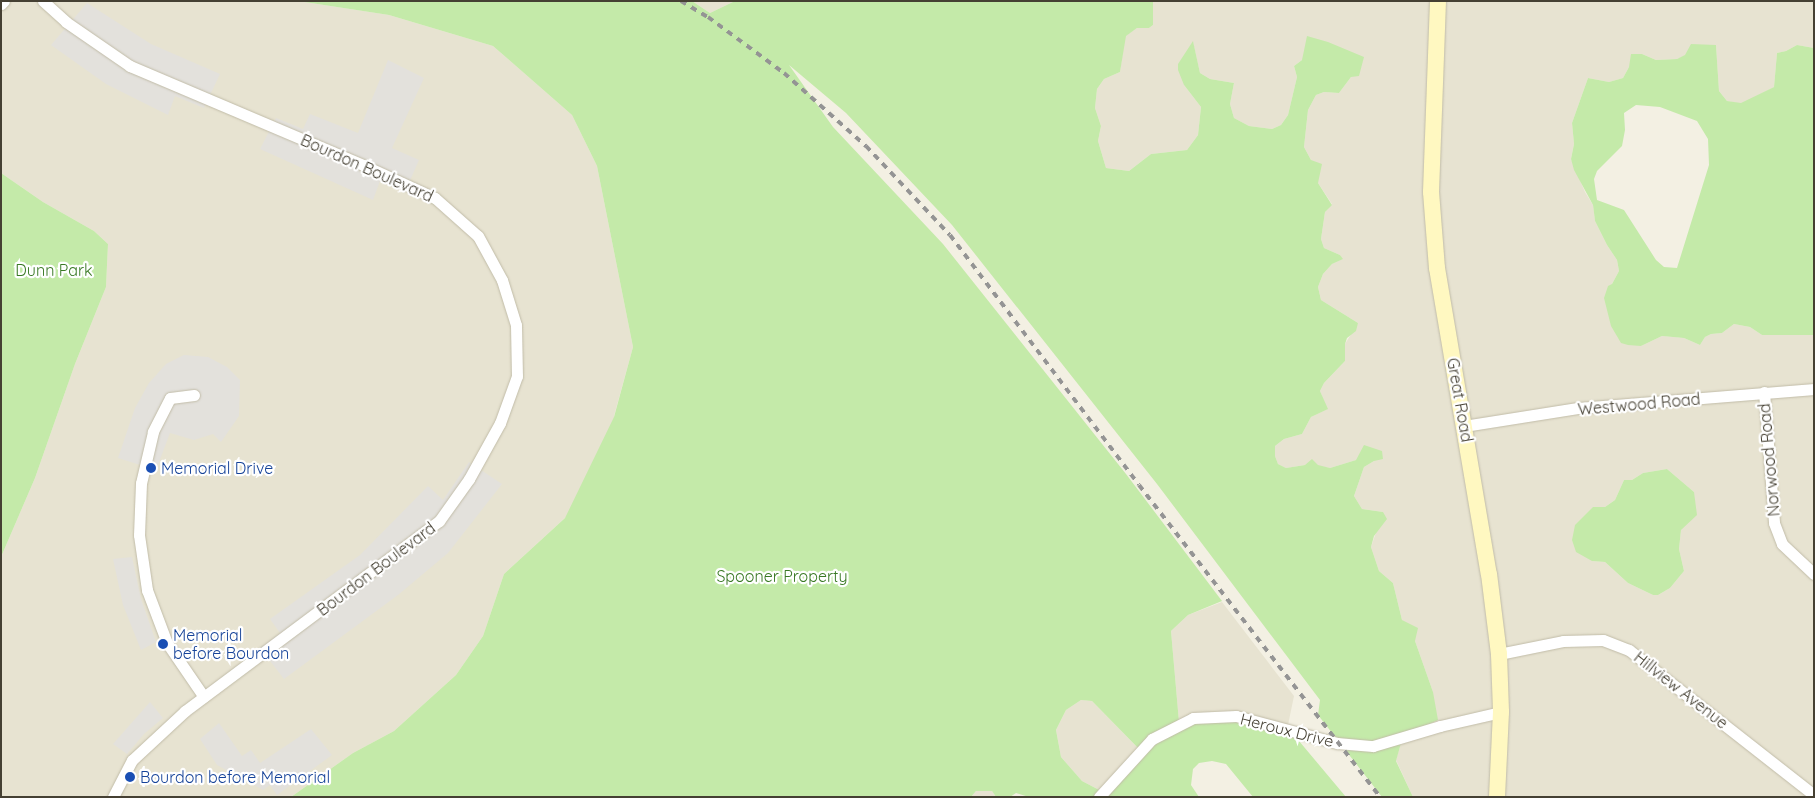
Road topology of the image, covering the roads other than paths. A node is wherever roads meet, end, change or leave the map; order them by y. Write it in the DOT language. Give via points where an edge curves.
graph roads {
  1 [pos="43,1"];
  2 [pos="1438,1"];
  3 [pos="1814,389"];
  4 [pos="1764,392"];
  5 [pos="194,395"];
  6 [pos="1464,426"];
  7 [pos="1814,574"];
  8 [pos="1499,654"];
  9 [pos="204,697"];
  10 [pos="1501,712"];
  11 [pos="1814,795"];
  12 [pos="113,797"];
  13 [pos="1099,797"];
  14 [pos="1497,797"];
  1 -- 9 [label="street, Bourdon Boulevard" via="66,22 130,66 435,198 478,236 502,280 516,326 517,376 500,423 469,479 439,521"];
  2 -- 6 [label="main road, Great Road" via="1431,192 1438,268"];
  3 -- 4 [label="street, Westwood Road"];
  4 -- 6 [label="street, Westwood Road" via="1578,408"];
  4 -- 7 [label="street, Norwood Road" via="1774,523 1782,544"];
  5 -- 9 [label="street" via="170,398 153,432 142,483 139,535 147,590 167,643"];
  6 -- 8 [label="main road, Great Road"];
  8 -- 10 [label="main road, Great Road"];
  8 -- 11 [label="street, Hillview Avenue" via="1564,641 1603,640 1629,650"];
  9 -- 12 [label="street, Bourdon Boulevard" via="132,760"];
  10 -- 13 [label="street, Heroux Drive" via="1373,746 1337,743 1236,716 1193,718 1152,739"];
  10 -- 14 [label="main road, Great Road"];
}
